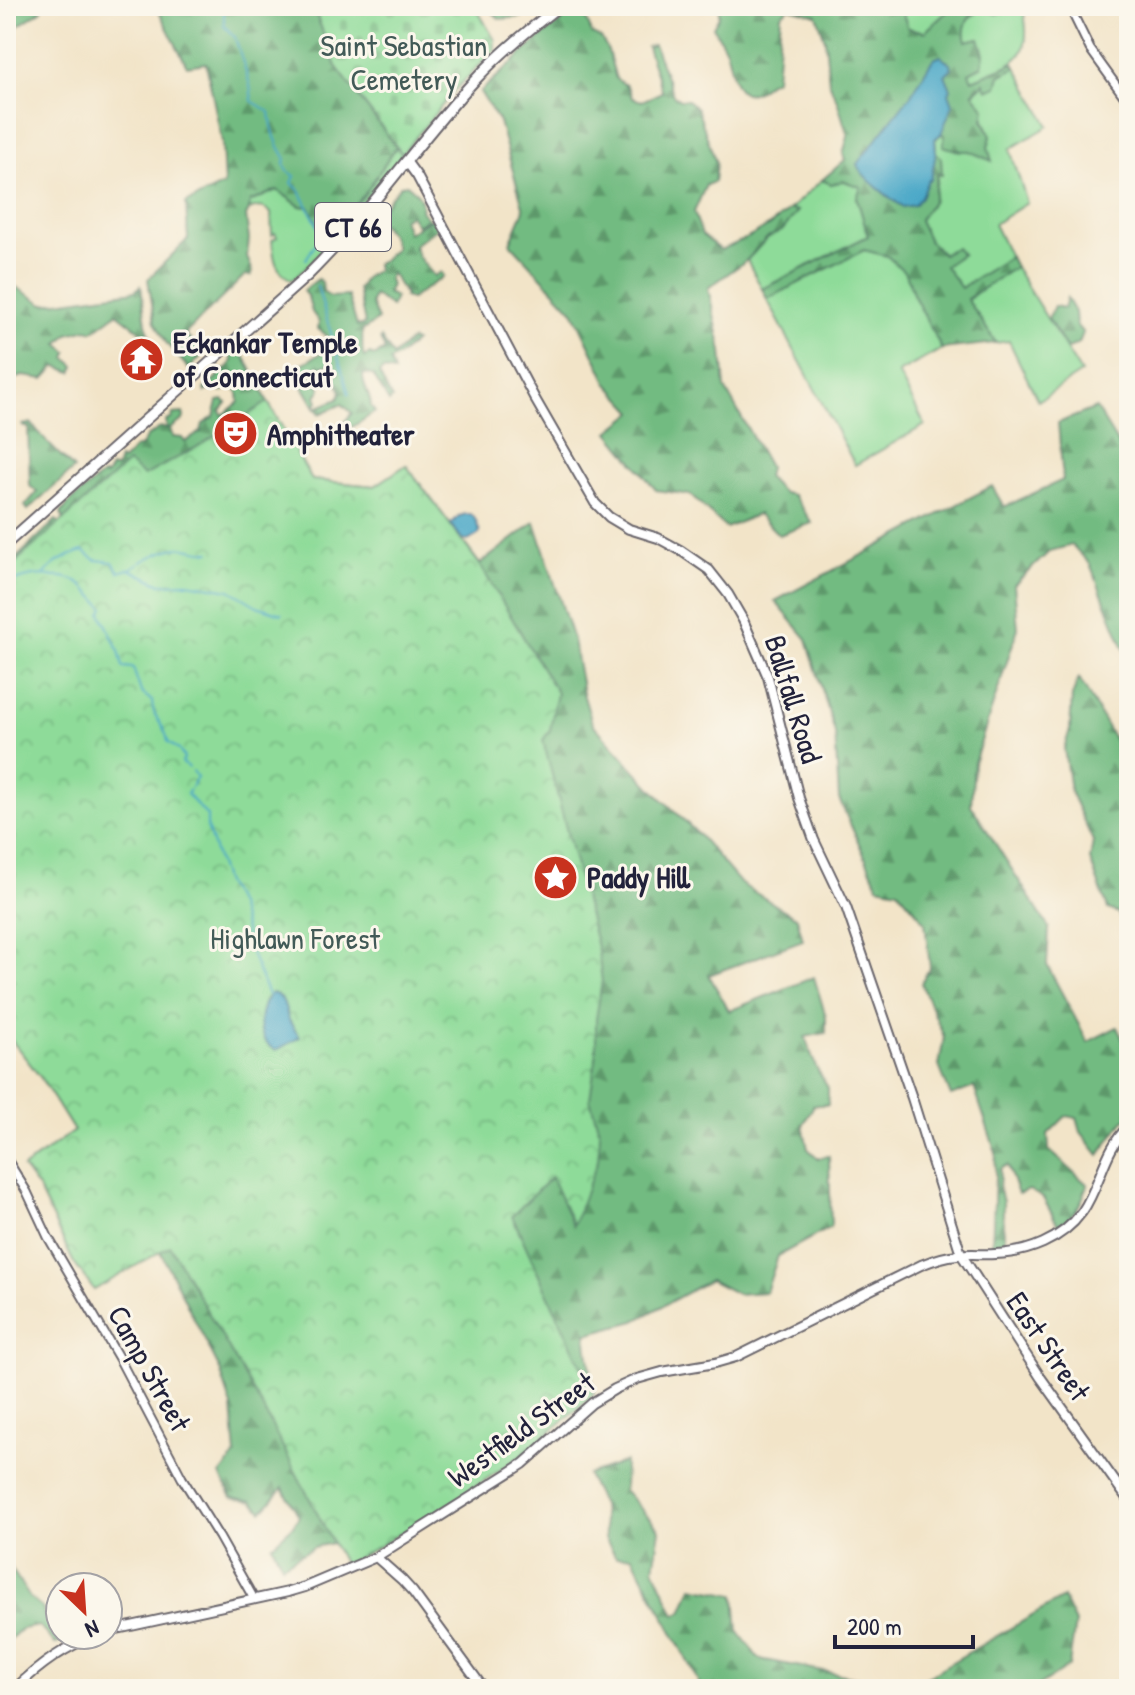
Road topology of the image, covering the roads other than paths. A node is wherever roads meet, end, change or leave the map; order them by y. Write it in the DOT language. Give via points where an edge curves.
graph roads {
  1 [pos="559,6"];
  2 [pos="1069,6"];
  3 [pos="1129,103"];
  4 [pos="406,161"];
  5 [pos="6,544"];
  6 [pos="1129,1126"];
  7 [pos="6,1158"];
  8 [pos="961,1254"];
  9 [pos="1129,1501"];
  10 [pos="376,1557"];
  11 [pos="254,1599"];
  12 [pos="124,1627"];
  13 [pos="63,1651"];
  14 [pos="15,1689"];
  15 [pos="484,1689"];
  1 -- 4 [label="highway, CT 66" via="487,68"];
  2 -- 3 [label="street" via="1093,54"];
  4 -- 5 [label="highway, CT 66" via="307,276"];
  4 -- 8 [label="main road, Ballfall Road" via="595,503 629,529 658,538 709,570 743,620 768,677 799,798 846,907"];
  6 -- 8 [label="main road, Westfield Street" via="1112,1145 1089,1202 1064,1231 1013,1253"];
  7 -- 11 [label="street, Camp Street"];
  8 -- 9 [label="main road, East Street"];
  8 -- 10 [label="main road, Westfield Street" via="921,1265 736,1357 662,1372 615,1389 523,1464"];
  10 -- 11 [label="main road, Westfield Street" via="305,1587"];
  10 -- 15 [label="main road" via="408,1586"];
  11 -- 12 [label="main road, Westfield Street"];
  13 -- 14 [label="main road"];
}
